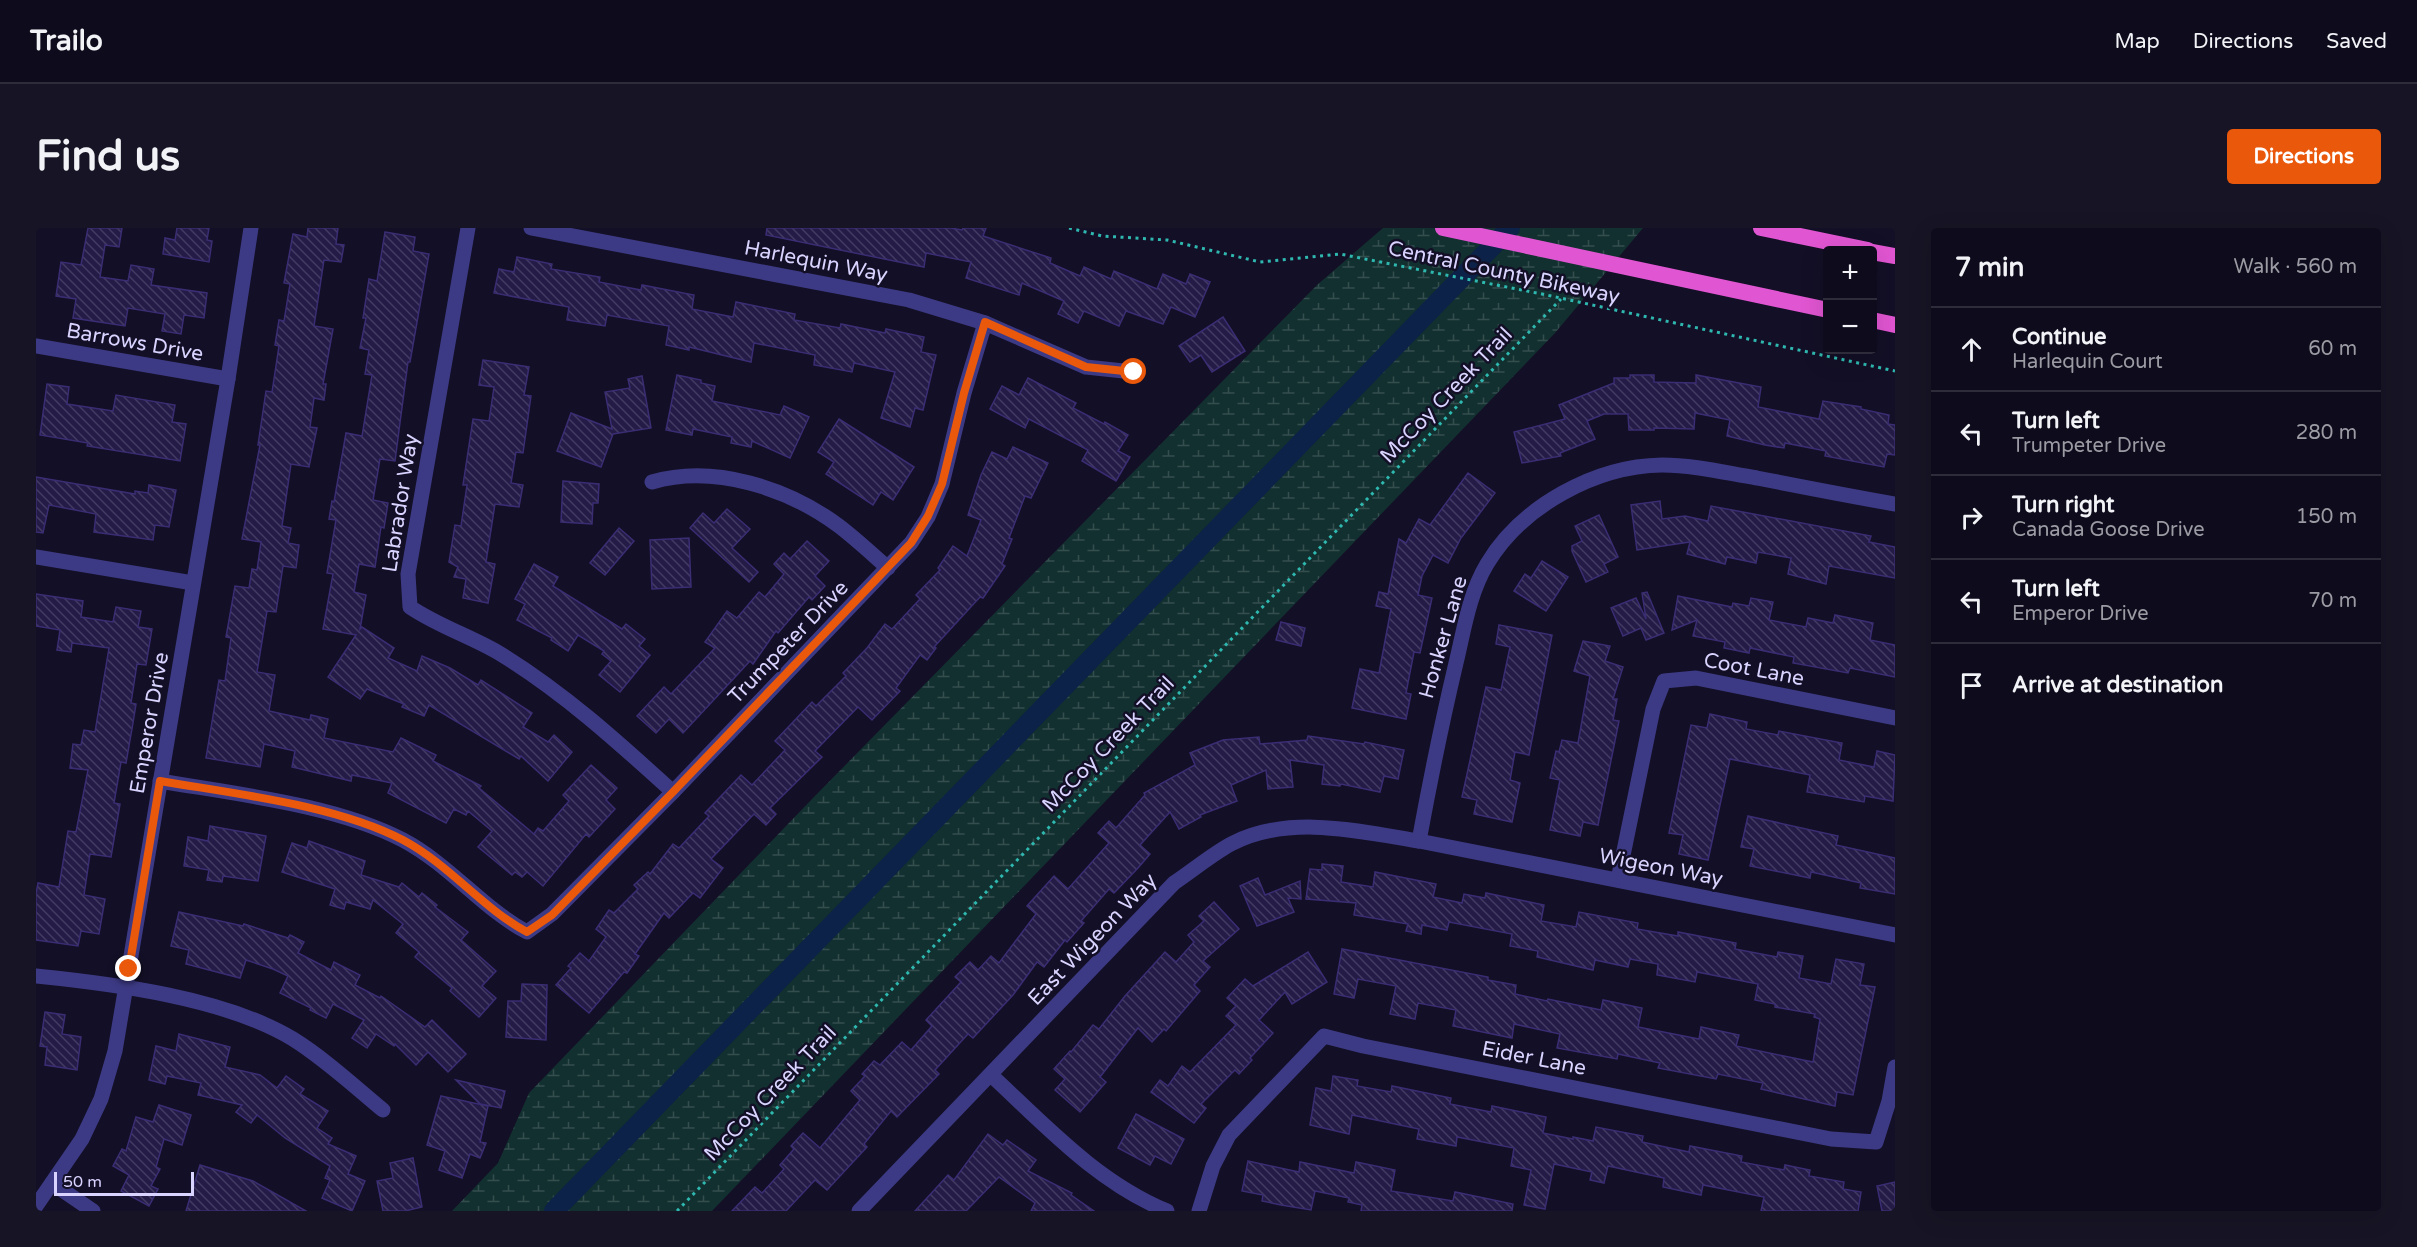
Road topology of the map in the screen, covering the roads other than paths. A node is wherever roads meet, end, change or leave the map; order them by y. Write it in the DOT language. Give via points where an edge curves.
graph roads {
  1 [pos="250,228"];
  2 [pos="468,228"];
  3 [pos="531,228"];
  4 [pos="1444,228"];
  5 [pos="1761,228"];
  6 [pos="1849,246"];
  7 [pos="1877,253"];
  8 [pos="1895,256"];
  9 [pos="1823,309"];
  10 [pos="1877,321"];
  11 [pos="985,322"];
  12 [pos="1895,325"];
  13 [pos="36,346"];
  14 [pos="1134,372"];
  15 [pos="228,379"];
  16 [pos="652,482"];
  17 [pos="1895,504"];
  18 [pos="36,557"];
  19 [pos="888,568"];
  20 [pos="193,583"];
  21 [pos="1895,718"];
  22 [pos="160,781"];
  23 [pos="673,792"];
  24 [pos="1419,841"];
  25 [pos="1618,880"];
  26 [pos="1895,935"];
  27 [pos="36,976"];
  28 [pos="126,989"];
  29 [pos="1895,1067"];
  30 [pos="991,1075"];
  31 [pos="383,1110"];
  32 [pos="52,1184"];
  33 [pos="36,1206"];
  34 [pos="93,1211"];
  35 [pos="859,1211"];
  36 [pos="1167,1211"];
  37 [pos="1199,1211"];
  1 -- 15 [label="street, Emperor Drive"];
  2 -- 23 [label="street, Labrador Way" via="408,574 410,607 432,622 498,653 559,693"];
  3 -- 11 [label="street, Harlequin Way" via="909,300"];
  4 -- 9 [label="highway"];
  5 -- 6 [label="highway"];
  7 -- 8 [label="highway"];
  10 -- 12 [label="highway"];
  11 -- 14 [label="street, Harlequin Way" via="1086,367"];
  11 -- 19 [label="street, Trumpeter Drive" via="942,484 911,543"];
  13 -- 15 [label="street, Barrows Drive"];
  15 -- 20 [label="street, Emperor Drive"];
  16 -- 19 [label="street" via="672,476 705,476 758,486 821,514"];
  17 -- 24 [label="street, Honker Lane" via="1700,468 1661,465 1615,472 1572,488 1538,509 1488,563 1476,588 1438,738"];
  18 -- 20 [label="street"];
  19 -- 23 [label="street, Trumpeter Drive"];
  20 -- 22 [label="street, Emperor Drive"];
  21 -- 25 [label="street, Coot Lane" via="1696,678 1664,681 1653,709"];
  22 -- 23 [label="street, Trumpeter Drive" via="363,822 404,840 444,866 504,920 527,932 552,915"];
  22 -- 28 [label="street, Emperor Drive"];
  24 -- 25 [label="street, Wigeon Way"];
  24 -- 30 [label="street, East Wigeon Way" via="1340,828 1276,828 1231,844 1174,883"];
  25 -- 26 [label="street, Wigeon Way"];
  27 -- 28 [label="street"];
  28 -- 31 [label="street" via="218,1007 252,1019 293,1039"];
  28 -- 32 [label="street, Emperor Drive" via="102,1099 82,1139"];
  29 -- 37 [label="street, Eider Lane" via="1876,1142 1831,1139 1324,1036 1229,1135 1213,1166"];
  30 -- 35 [label="street, East Wigeon Way"];
  30 -- 36 [label="street" via="1083,1161 1117,1186"];
  32 -- 33 [label="street, Emperor Drive"];
  32 -- 34 [label="street"];
}
